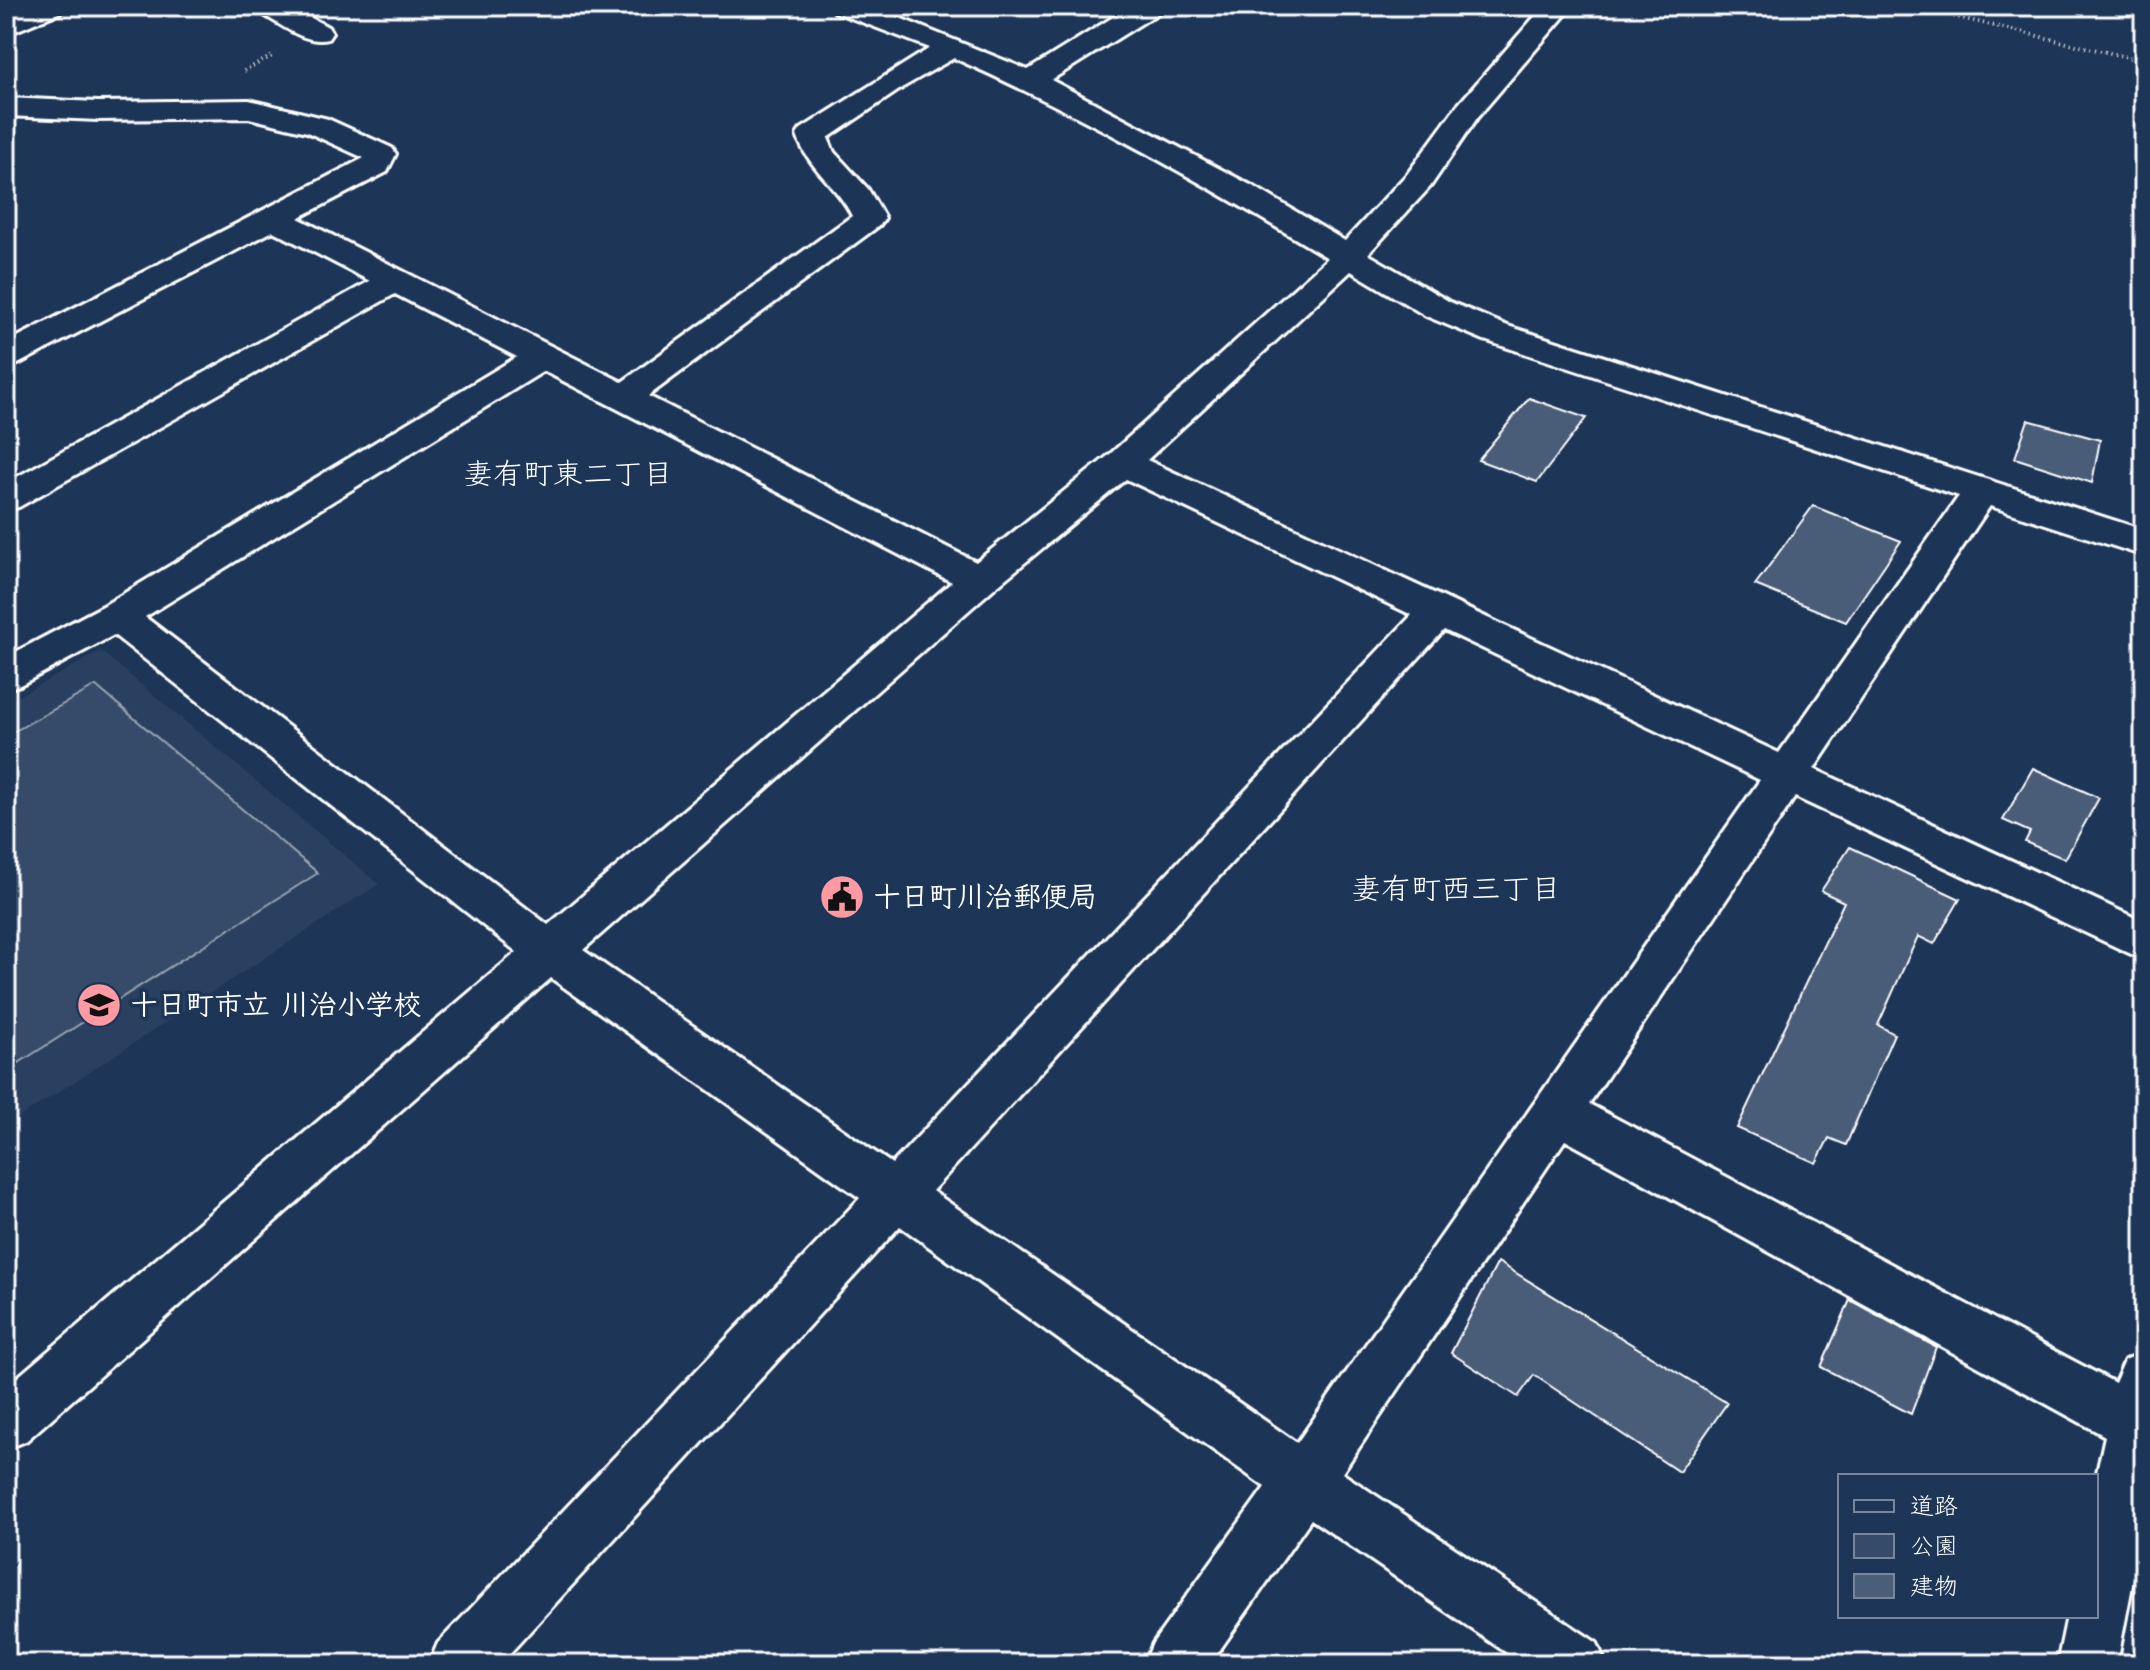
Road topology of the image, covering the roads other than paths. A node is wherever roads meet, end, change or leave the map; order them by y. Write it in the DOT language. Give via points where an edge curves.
graph roads {
  1 [pos="269,6"];
  2 [pos="1150,6"];
  3 [pos="1559,6"];
  4 [pos="32,9"];
  5 [pos="864,9"];
  6 [pos="6,27"];
  7 [pos="318,33"];
  8 [pos="953,47"];
  9 [pos="1030,81"];
  10 [pos="6,107"];
  11 [pos="271,217"];
  12 [pos="1348,257"];
  13 [pos="394,281"];
  14 [pos="6,357"];
  15 [pos="542,357"];
  16 [pos="623,398"];
  17 [pos="1122,463"];
  18 [pos="1980,492"];
  19 [pos="6,499"];
  20 [pos="2144,543"];
  21 [pos="979,580"];
  22 [pos="1438,612"];
  23 [pos="117,616"];
  24 [pos="6,675"];
  25 [pos="1786,777"];
  26 [pos="2144,942"];
  27 [pos="550,952"];
  28 [pos="1557,1111"];
  29 [pos="895,1196"];
  30 [pos="2139,1401"];
  31 [pos="6,1422"];
  32 [pos="1304,1481"];
  33 [pos="2098,1608"];
  34 [pos="2096,1618"];
  35 [pos="459,1664"];
  36 [pos="1174,1664"];
  37 [pos="1576,1664"];
  38 [pos="2087,1664"];
  1 -- 7 [label="main road"];
  2 -- 9 [label="main road"];
  3 -- 12 [label="main road" via="1467,112 1419,180"];
  4 -- 6 [label="main road"];
  5 -- 8 [label="main road"];
  8 -- 9 [label="main road"];
  8 -- 16 [label="main road" via="812,135 869,218"];
  9 -- 12 [label="main road" via="1247,196"];
  10 -- 11 [label="main road" via="249,109 317,125 381,154 376,165"];
  11 -- 13 [label="main road"];
  11 -- 14 [label="main road"];
  12 -- 17 [label="main road"];
  12 -- 18 [label="main road" via="1438,309 1496,333"];
  13 -- 15 [label="main road"];
  13 -- 19 [label="main road"];
  15 -- 16 [label="main road"];
  15 -- 23 [label="main road"];
  16 -- 21 [label="main road"];
  17 -- 21 [label="main road"];
  17 -- 22 [label="main road"];
  18 -- 20 [label="main road"];
  18 -- 25 [label="main road"];
  21 -- 27 [label="main road"];
  22 -- 25 [label="main road"];
  22 -- 29 [label="main road"];
  23 -- 24 [label="main road"];
  23 -- 27 [label="main road"];
  25 -- 26 [label="main road"];
  25 -- 28 [label="main road"];
  27 -- 29 [label="main road"];
  27 -- 31 [label="main road"];
  28 -- 30 [label="main road"];
  28 -- 32 [label="main road"];
  29 -- 32 [label="main road"];
  29 -- 35 [label="main road"];
  30 -- 33 [label="main road"];
  32 -- 36 [label="main road"];
  32 -- 37 [label="main road"];
  34 -- 38 [label="main road"];
}
